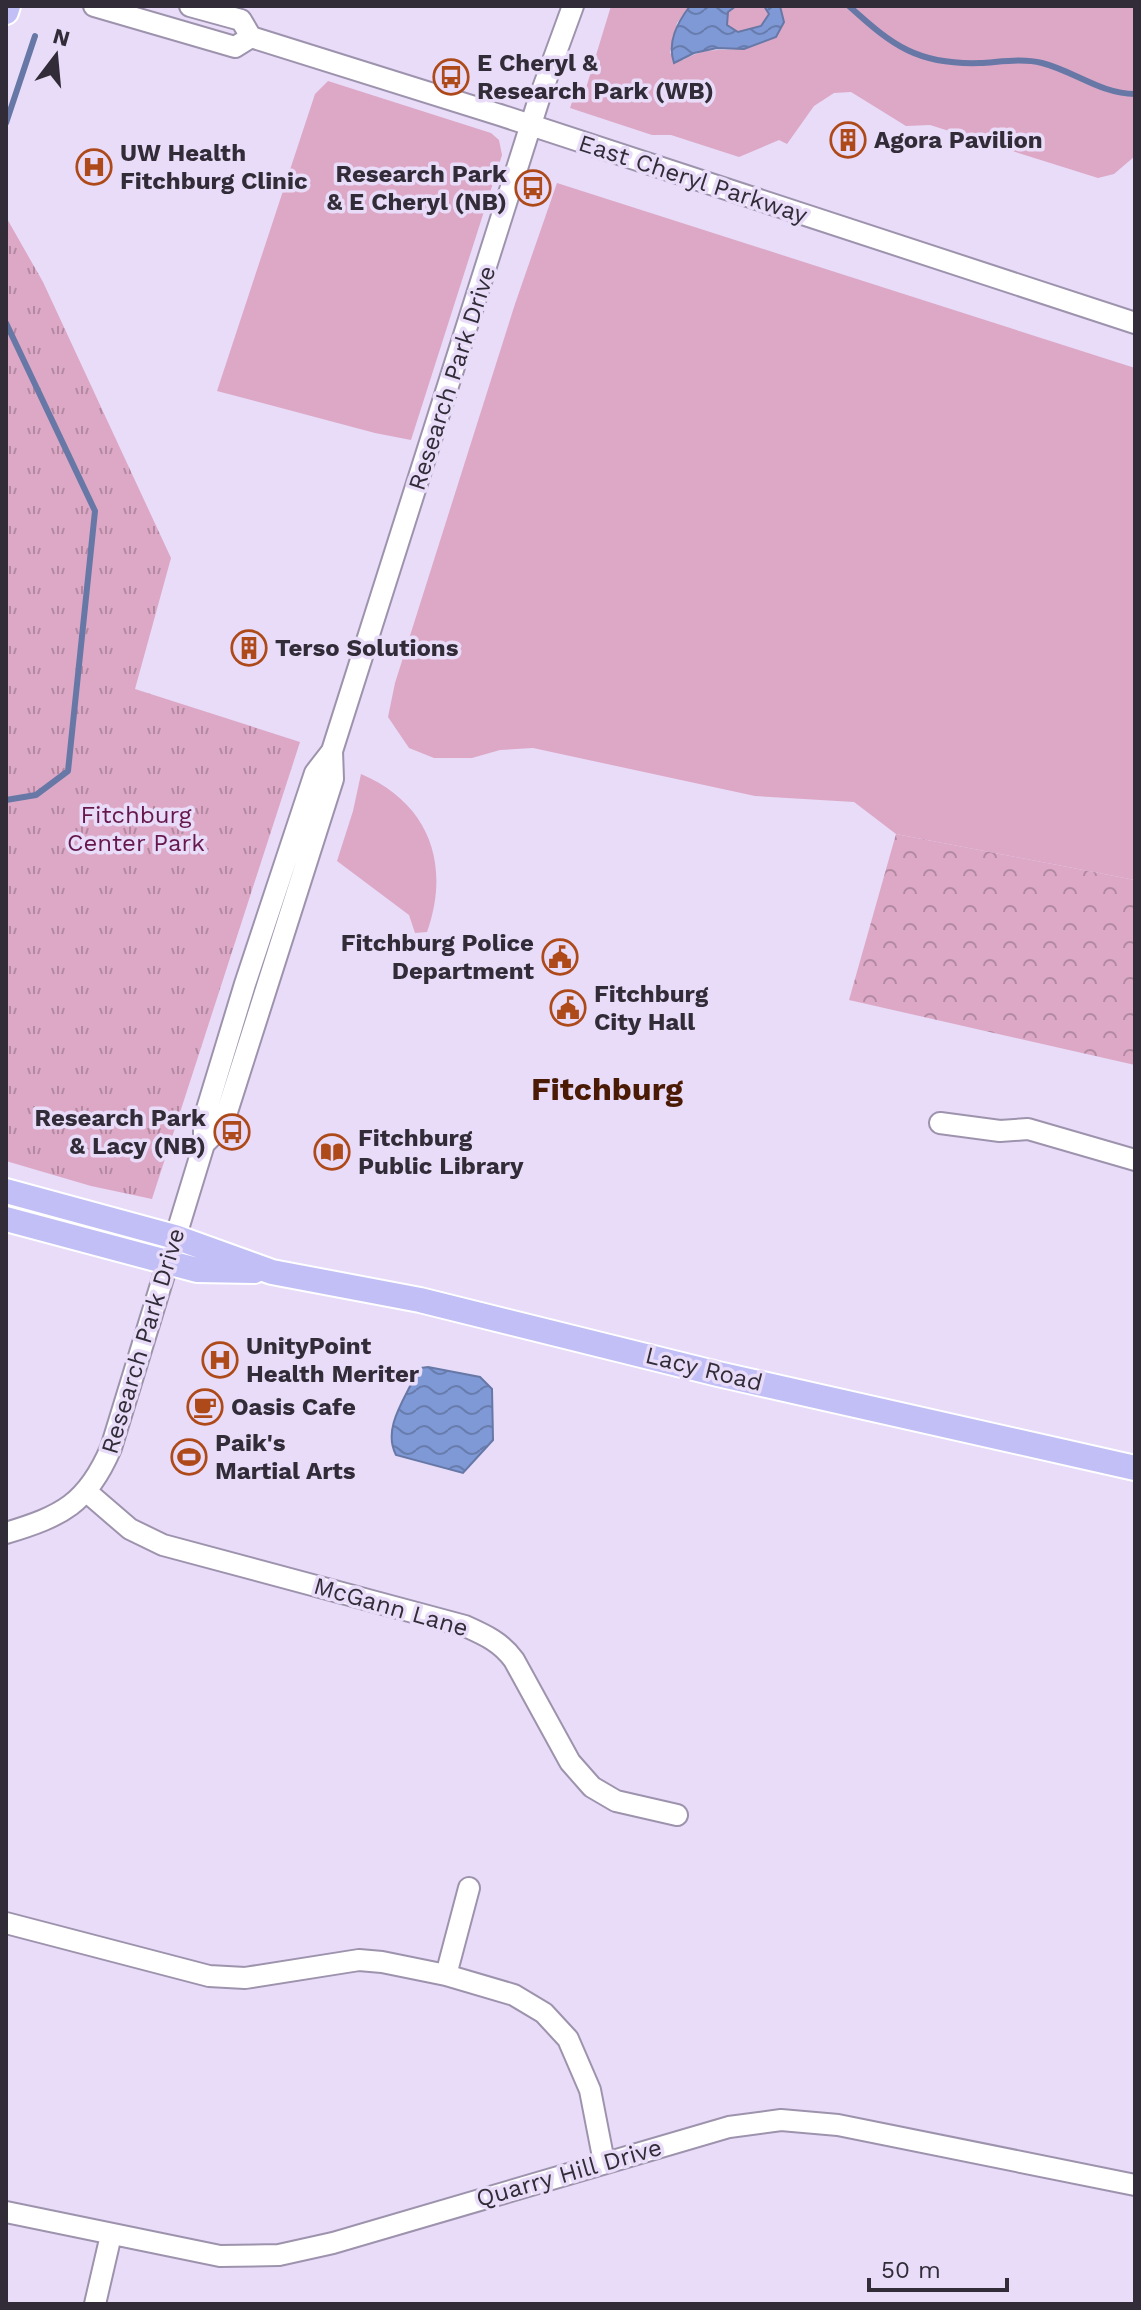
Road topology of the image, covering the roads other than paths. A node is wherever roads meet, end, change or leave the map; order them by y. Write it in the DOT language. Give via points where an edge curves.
graph roads {
  1 [pos="8,6"];
  2 [pos="94,6"];
  3 [pos="190,6"];
  4 [pos="573,6"];
  5 [pos="6,12"];
  6 [pos="251,37"];
  7 [pos="531,126"];
  8 [pos="1135,323"];
  9 [pos="940,1123"];
  10 [pos="1135,1160"];
  11 [pos="6,1191"];
  12 [pos="6,1219"];
  13 [pos="175,1237"];
  14 [pos="167,1264"];
  15 [pos="272,1272"];
  16 [pos="1135,1468"];
  17 [pos="87,1492"];
  18 [pos="6,1533"];
  19 [pos="677,1815"];
  20 [pos="469,1888"];
  21 [pos="6,1923"];
  22 [pos="446,1975"];
  23 [pos="604,2162"];
  24 [pos="1135,2185"];
  25 [pos="6,2212"];
  26 [pos="111,2235"];
  27 [pos="95,2304"];
  1 -- 5 [label="main road"];
  2 -- 6 [label="street, East Cheryl Parkway" via="235,47"];
  3 -- 6 [label="street, East Cheryl Parkway" via="241,20"];
  4 -- 7 [label="street, Research Park Drive"];
  6 -- 7 [label="street, East Cheryl Parkway"];
  7 -- 8 [label="street, East Cheryl Parkway"];
  7 -- 13 [label="street, Research Park Drive" via="332,751 333,779 230,1101 204,1144"];
  9 -- 10 [label="street" via="1028,1129"];
  11 -- 13 [label="main road, Lacy Road"];
  12 -- 14 [label="main road, Lacy Road"];
  13 -- 14 [label="street, Research Park Drive"];
  13 -- 15 [label="main road, Lacy Road"];
  14 -- 15 [label="main road, Lacy Road"];
  14 -- 17 [label="street, Research Park Drive" via="111,1448"];
  15 -- 16 [label="main road, Lacy Road" via="420,1300"];
  17 -- 18 [label="street, Research Park Drive" via="54,1516"];
  17 -- 19 [label="street, McGann Lane" via="130,1529 163,1545 484,1634 503,1645 514,1660 570,1762 592,1787 616,1801"];
  20 -- 22 [label="street"];
  21 -- 22 [label="street" via="209,1976 245,1978 359,1960"];
  22 -- 23 [label="street" via="514,1995 544,2013 568,2039 590,2090"];
  23 -- 24 [label="street, Quarry Hill Drive" via="729,2127 781,2120 838,2125"];
  23 -- 26 [label="street, Quarry Hill Drive" via="279,2255 220,2256"];
  25 -- 26 [label="street, Quarry Hill Drive"];
  26 -- 27 [label="street"];
}
